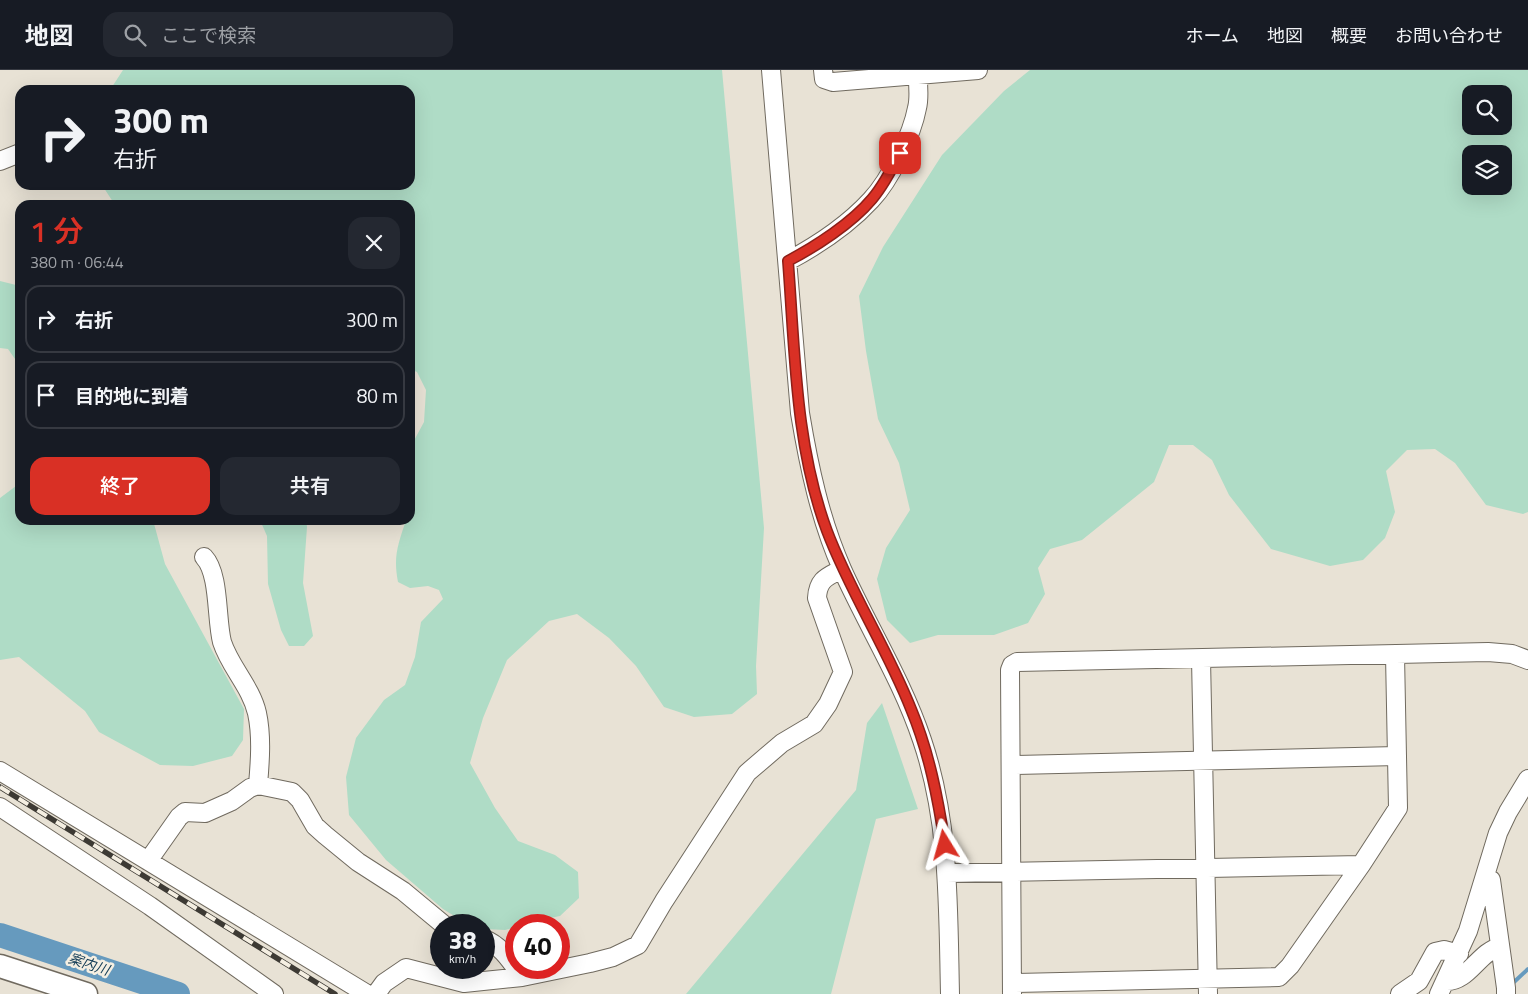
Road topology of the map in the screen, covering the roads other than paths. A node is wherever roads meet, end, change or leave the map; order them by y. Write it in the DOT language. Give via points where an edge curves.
graph roads {
  1 [pos="771,70"];
  2 [pos="823,70"];
  3 [pos="978,70"];
  4 [pos="917,73"];
  5 [pos="15,147"];
  6 [pos="0,150"];
  7 [pos="15,155"];
  8 [pos="0,161"];
  9 [pos="788,261"];
  10 [pos="204,557"];
  11 [pos="842,570"];
  12 [pos="1395,655"];
  13 [pos="1201,659"];
  14 [pos="1528,660"];
  15 [pos="1397,756"];
  16 [pos="1204,761"];
  17 [pos="1011,765"];
  18 [pos="0,771"];
  19 [pos="1528,779"];
  20 [pos="258,786"];
  21 [pos="0,807"];
  22 [pos="148,861"];
  23 [pos="1361,866"];
  24 [pos="1206,869"];
  25 [pos="1012,871"];
  26 [pos="947,873"];
  27 [pos="1485,876"];
  28 [pos="430,914"];
  29 [pos="495,946"];
  30 [pos="1500,947"];
  31 [pos="505,954"];
  32 [pos="1459,954"];
  33 [pos="0,966"];
  34 [pos="570,966"];
  35 [pos="505,979"];
  36 [pos="1208,986"];
  37 [pos="1108,987"];
  38 [pos="1012,988"];
  39 [pos="1442,988"];
  40 [pos="86,994"];
  41 [pos="274,994"];
  42 [pos="367,994"];
  43 [pos="376,994"];
  44 [pos="950,994"];
  45 [pos="1400,994"];
  46 [pos="1506,994"];
  1 -- 9 [label="street"];
  2 -- 4 [label="street" via="824,79 833,82"];
  3 -- 4 [label="street"];
  4 -- 9 [label="street" via="918,107 907,141 872,200 812,248"];
  5 -- 6 [label="street"];
  7 -- 8 [label="street"];
  9 -- 11 [label="street" via="808,464 826,529"];
  10 -- 20 [label="street" via="215,586 222,641 257,711 260,743"];
  11 -- 26 [label="street" via="911,708 941,814"];
  11 -- 34 [label="street" via="820,582 817,598 843,672 828,704 814,724 782,743 747,773 638,945 613,957"];
  12 -- 13 [label="street"];
  12 -- 14 [label="street" via="1501,653"];
  12 -- 15 [label="street"];
  13 -- 16 [label="street"];
  13 -- 17 [label="street" via="1017,662 1010,670"];
  15 -- 16 [label="street"];
  15 -- 23 [label="street" via="1398,808"];
  16 -- 17 [label="street"];
  16 -- 24 [label="street"];
  17 -- 25 [label="street"];
  18 -- 22 [label="street"];
  19 -- 27 [label="street" via="1498,833"];
  20 -- 22 [label="street" via="205,813 185,812"];
  20 -- 28 [label="street" via="292,792 315,826 358,862"];
  21 -- 41 [label="street" via="150,906"];
  22 -- 42 [label="street"];
  23 -- 24 [label="street"];
  23 -- 36 [label="street" via="1279,977"];
  24 -- 25 [label="street"];
  24 -- 36 [label="street"];
  25 -- 26 [label="street"];
  25 -- 38 [label="street"];
  26 -- 44 [label="street"];
  27 -- 30 [label="street" via="1491,880"];
  27 -- 32 [label="street"];
  29 -- 31 [label="street"];
  30 -- 39 [label="street"];
  30 -- 46 [label="street"];
  32 -- 39 [label="street"];
  32 -- 45 [label="street" via="1444,950 1435,952 1418,980"];
  33 -- 40 [label="main road"];
  35 -- 43 [label="street" via="464,983 406,968 384,983"];
  36 -- 37 [label="street"];
  37 -- 38 [label="street"];
}
